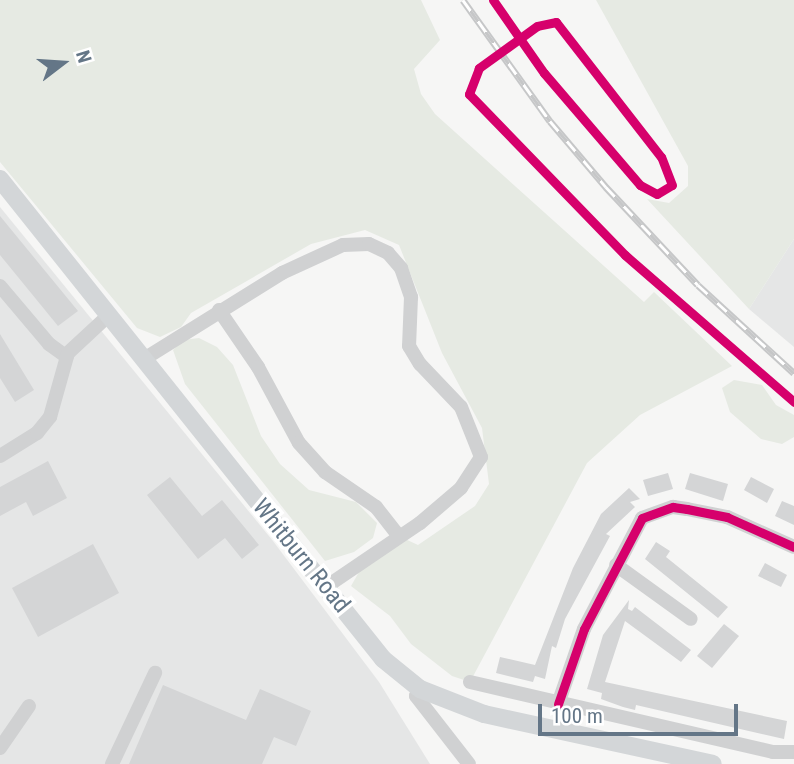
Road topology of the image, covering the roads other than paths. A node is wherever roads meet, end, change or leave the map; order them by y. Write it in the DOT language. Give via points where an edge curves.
graph roads {
  1 [pos="0,180"];
  2 [pos="0,286"];
  3 [pos="219,310"];
  4 [pos="109,315"];
  5 [pos="66,357"];
  6 [pos="144,359"];
  7 [pos="0,456"];
  8 [pos="399,536"];
  9 [pos="794,547"];
  10 [pos="615,565"];
  11 [pos="326,587"];
  12 [pos="691,619"];
  13 [pos="155,673"];
  14 [pos="470,682"];
  15 [pos="420,689"];
  16 [pos="558,704"];
  17 [pos="29,706"];
  18 [pos="0,748"];
  19 [pos="794,752"];
  20 [pos="112,764"];
  21 [pos="469,764"];
  22 [pos="713,764"];
  1 -- 4 [label="main road, Whitburn Road"];
  2 -- 5 [label="street" via="49,344"];
  3 -- 6 [label="street"];
  3 -- 8 [label="street" via="258,367 299,443 325,472 376,507"];
  3 -- 8 [label="street" via="343,245 369,244 388,253 401,268 411,297 410,346 420,364 461,407 481,457 461,488"];
  4 -- 5 [label="street" via="78,340"];
  4 -- 6 [label="main road, Whitburn Road"];
  5 -- 7 [label="street" via="50,417 37,433"];
  6 -- 11 [label="main road, Whitburn Road"];
  8 -- 11 [label="street"];
  9 -- 10 [label="street" via="727,517 673,507 642,518"];
  10 -- 12 [label="street"];
  10 -- 16 [label="street" via="584,629"];
  11 -- 15 [label="main road, Whitburn Road" via="383,659"];
  13 -- 20 [label="street"];
  14 -- 16 [label="street"];
  15 -- 21 [label="street" via="416,696"];
  15 -- 22 [label="main road, Whitburn Road" via="484,714"];
  16 -- 19 [label="street" via="773,752"];
  17 -- 18 [label="street"];
}
